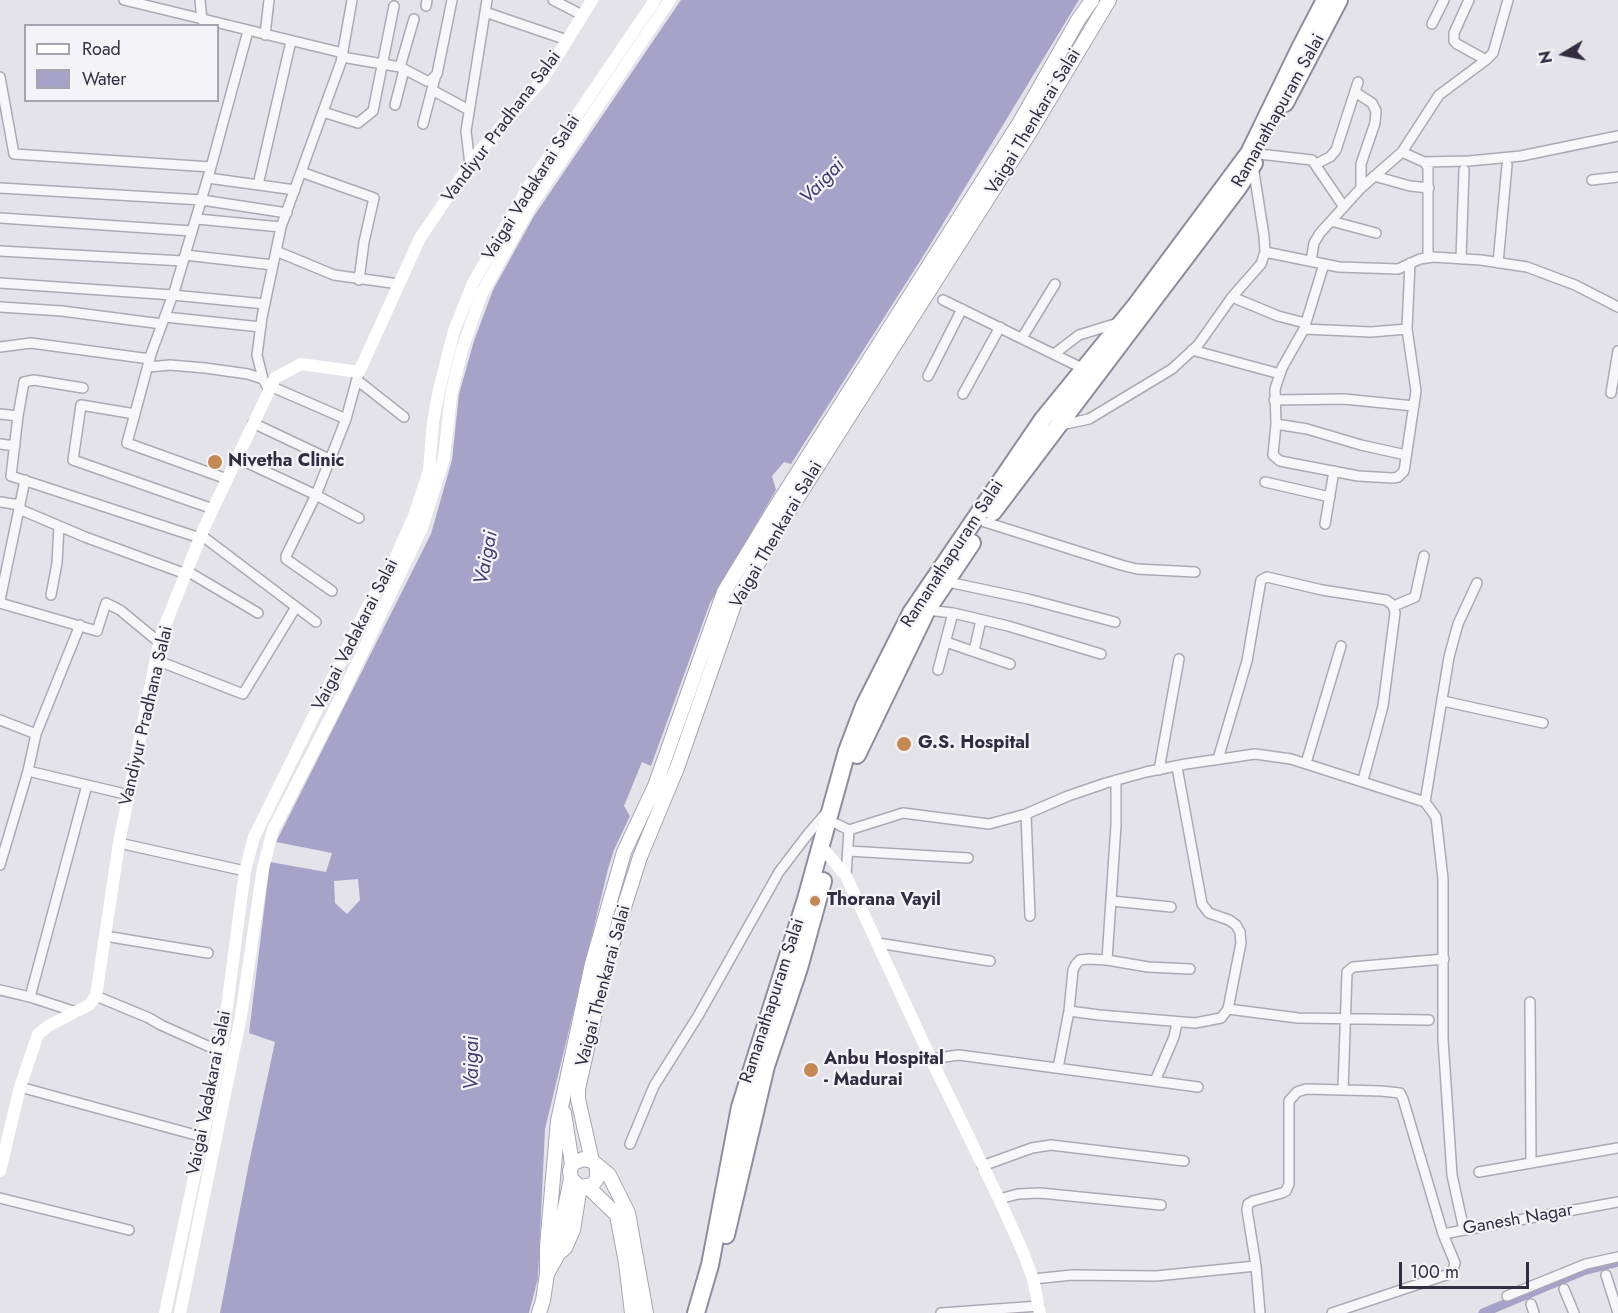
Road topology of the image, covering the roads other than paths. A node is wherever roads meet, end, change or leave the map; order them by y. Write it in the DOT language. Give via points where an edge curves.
graph roads {
  1 [pos="124,0"];
  2 [pos="200,0"];
  3 [pos="269,0"];
  4 [pos="352,0"];
  5 [pos="452,0"];
  6 [pos="487,0"];
  7 [pos="553,0"];
  8 [pos="592,0"];
  9 [pos="656,0"];
  10 [pos="670,0"];
  11 [pos="1092,0"];
  12 [pos="1109,0"];
  13 [pos="1325,0"];
  14 [pos="1339,0"];
  15 [pos="1444,0"];
  16 [pos="1469,0"];
  17 [pos="1508,0"];
  18 [pos="394,6"];
  19 [pos="485,12"];
  20 [pos="582,15"];
  21 [pos="414,19"];
  22 [pos="201,20"];
  23 [pos="218,24"];
  24 [pos="219,24"];
  25 [pos="1432,24"];
  26 [pos="248,31"];
  27 [pos="265,35"];
  28 [pos="567,40"];
  29 [pos="291,41"];
  30 [pos="343,55"];
  31 [pos="1486,60"];
  32 [pos="384,63"];
  33 [pos="402,68"];
  34 [pos="0,77"];
  35 [pos="435,78"];
  36 [pos="1358,82"];
  37 [pos="432,90"];
  38 [pos="1355,92"];
  39 [pos="395,105"];
  40 [pos="469,110"];
  41 [pos="322,112"];
  42 [pos="423,124"];
  43 [pos="1618,136"];
  44 [pos="1402,152"];
  45 [pos="1256,160"];
  46 [pos="1424,162"];
  47 [pos="1316,164"];
  48 [pos="470,165"];
  49 [pos="1507,165"];
  50 [pos="211,167"];
  51 [pos="1464,170"];
  52 [pos="302,172"];
  53 [pos="1374,176"];
  54 [pos="1618,177"];
  55 [pos="208,178"];
  56 [pos="1592,180"];
  57 [pos="258,185"];
  58 [pos="0,188"];
  59 [pos="1361,188"];
  60 [pos="1429,188"];
  61 [pos="295,190"];
  62 [pos="201,200"];
  63 [pos="1344,207"];
  64 [pos="287,213"];
  65 [pos="0,218"];
  66 [pos="197,219"];
  67 [pos="1331,221"];
  68 [pos="281,227"];
  69 [pos="192,231"];
  70 [pos="1376,233"];
  71 [pos="0,251"];
  72 [pos="276,251"];
  73 [pos="1265,252"];
  74 [pos="184,258"];
  75 [pos="1428,258"];
  76 [pos="1461,259"];
  77 [pos="1311,261"];
  78 [pos="1498,262"];
  79 [pos="1410,263"];
  80 [pos="1324,264"];
  81 [pos="273,265"];
  82 [pos="359,280"];
  83 [pos="0,283"];
  84 [pos="399,284"];
  85 [pos="1055,284"];
  86 [pos="173,295"];
  87 [pos="1232,297"];
  88 [pos="943,300"];
  89 [pos="265,304"];
  90 [pos="0,307"];
  91 [pos="1618,307"];
  92 [pos="962,309"];
  93 [pos="163,321"];
  94 [pos="1122,322"];
  95 [pos="1305,326"];
  96 [pos="261,327"];
  97 [pos="1000,327"];
  98 [pos="1407,329"];
  99 [pos="1022,338"];
  100 [pos="0,346"];
  101 [pos="1192,350"];
  102 [pos="1618,351"];
  103 [pos="1054,354"];
  104 [pos="149,363"];
  105 [pos="1084,369"];
  106 [pos="1280,374"];
  107 [pos="358,376"];
  108 [pos="928,376"];
  109 [pos="268,385"];
  110 [pos="83,387"];
  111 [pos="1611,393"];
  112 [pos="963,394"];
  113 [pos="1274,400"];
  114 [pos="1414,406"];
  115 [pos="0,414"];
  116 [pos="135,414"];
  117 [pos="18,416"];
  118 [pos="404,417"];
  119 [pos="346,419"];
  120 [pos="1043,419"];
  121 [pos="253,423"];
  122 [pos="1276,424"];
  123 [pos="1060,425"];
  124 [pos="0,444"];
  125 [pos="15,446"];
  126 [pos="1406,455"];
  127 [pos="237,458"];
  128 [pos="329,459"];
  129 [pos="1334,471"];
  130 [pos="0,474"];
  131 [pos="11,476"];
  132 [pos="227,479"];
  133 [pos="25,480"];
  134 [pos="1265,482"];
  135 [pos="316,495"];
  136 [pos="1330,497"];
  137 [pos="0,502"];
  138 [pos="19,507"];
  139 [pos="213,509"];
  140 [pos="359,518"];
  141 [pos="985,522"];
  142 [pos="1325,524"];
  143 [pos="58,526"];
  144 [pos="200,536"];
  145 [pos="1424,556"];
  146 [pos="186,572"];
  147 [pos="1195,572"];
  148 [pos="948,582"];
  149 [pos="1477,583"];
  150 [pos="332,591"];
  151 [pos="51,595"];
  152 [pos="0,601"];
  153 [pos="1394,606"];
  154 [pos="296,607"];
  155 [pos="927,610"];
  156 [pos="258,613"];
  157 [pos="953,613"];
  158 [pos="981,620"];
  159 [pos="316,622"];
  160 [pos="1115,622"];
  161 [pos="80,625"];
  162 [pos="946,642"];
  163 [pos="160,643"];
  164 [pos="1341,646"];
  165 [pos="974,651"];
  166 [pos="1101,654"];
  167 [pos="1179,659"];
  168 [pos="156,660"];
  169 [pos="1010,664"];
  170 [pos="938,670"];
  171 [pos="1443,701"];
  172 [pos="0,720"];
  173 [pos="1544,723"];
  174 [pos="36,734"];
  175 [pos="1218,759"];
  176 [pos="1306,763"];
  177 [pos="1177,766"];
  178 [pos="1159,770"];
  179 [pos="28,771"];
  180 [pos="1116,780"];
  181 [pos="1363,780"];
  182 [pos="87,785"];
  183 [pos="129,795"];
  184 [pos="837,801"];
  185 [pos="1425,802"];
  186 [pos="1026,814"];
  187 [pos="843,827"];
  188 [pos="119,843"];
  189 [pos="825,850"];
  190 [pos="848,851"];
  191 [pos="251,852"];
  192 [pos="267,854"];
  193 [pos="968,858"];
  194 [pos="0,865"];
  195 [pos="245,871"];
  196 [pos="846,876"];
  197 [pos="1112,901"];
  198 [pos="1172,907"];
  199 [pos="1030,916"];
  200 [pos="105,936"];
  201 [pos="878,943"];
  202 [pos="208,953"];
  203 [pos="1444,959"];
  204 [pos="1107,960"];
  205 [pos="990,961"];
  206 [pos="1190,969"];
  207 [pos="0,990"];
  208 [pos="96,996"];
  209 [pos="30,997"];
  210 [pos="1530,1002"];
  211 [pos="1228,1009"];
  212 [pos="1069,1011"];
  213 [pos="75,1012"];
  214 [pos="1346,1020"];
  215 [pos="1429,1020"];
  216 [pos="1177,1023"];
  217 [pos="227,1055"];
  218 [pos="931,1059"];
  219 [pos="1058,1068"];
  220 [pos="1155,1081"];
  221 [pos="1198,1087"];
  222 [pos="20,1088"];
  223 [pos="1343,1090"];
  224 [pos="563,1103"];
  225 [pos="203,1137"];
  226 [pos="630,1144"];
  227 [pos="1618,1148"];
  228 [pos="1184,1161"];
  229 [pos="1531,1163"];
  230 [pos="572,1164"];
  231 [pos="594,1164"];
  232 [pos="982,1166"];
  233 [pos="0,1170"];
  234 [pos="1479,1172"];
  235 [pos="580,1184"];
  236 [pos="0,1198"];
  237 [pos="999,1199"];
  238 [pos="1618,1202"];
  239 [pos="1161,1205"];
  240 [pos="129,1230"];
  241 [pos="1464,1230"];
  242 [pos="1443,1234"];
  243 [pos="1618,1257"];
  244 [pos="1256,1266"];
  245 [pos="547,1274"];
  246 [pos="1606,1275"];
  247 [pos="1033,1279"];
  248 [pos="1564,1288"];
  249 [pos="701,1294"];
  250 [pos="1507,1296"];
  251 [pos="1040,1309"];
  252 [pos="165,1313"];
  253 [pos="180,1313"];
  254 [pos="539,1313"];
  255 [pos="632,1313"];
  256 [pos="646,1313"];
  257 [pos="684,1313"];
  258 [pos="697,1313"];
  259 [pos="708,1313"];
  260 [pos="941,1313"];
  261 [pos="1260,1313"];
  262 [pos="1332,1313"];
  263 [pos="1574,1313"];
  264 [pos="1618,1313"];
  1 -- 22 [label="street"];
  2 -- 22 [label="street"];
  3 -- 27 [label="street"];
  4 -- 30 [label="street"];
  5 -- 35 [label="street"];
  6 -- 19 [label="street"];
  7 -- 20 [label="street"];
  8 -- 20 [label="street, Vandiyur Pradhana Salai"];
  9 -- 191 [label="street, Vaigai Vadakarai Salai" via="530,184 473,283 454,331 439,390 429,471 414,516 254,837"];
  10 -- 192 [label="street, Vaigai Vadakarai Salai" via="530,207 481,295 462,350 451,395 444,458 422,528 273,830"];
  11 -- 224 [label="main road, Vaigai Thenkarai Salai" via="1020,122 724,592 655,786 624,852 592,964"];
  12 -- 231 [label="main road, Vaigai Thenkarai Salai" via="735,602 677,768 640,857 606,964 578,1089"];
  13 -- 94 [label="highway, Ramanathapuram Salai" via="1249,153"];
  14 -- 45 [label="highway, Ramanathapuram Salai"];
  15 -- 25 [label="street"];
  16 -- 31 [label="street" via="1454,41"];
  17 -- 31 [label="street" via="1497,42"];
  18 -- 32 [label="street"];
  19 -- 28 [label="street"];
  19 -- 40 [label="street"];
  20 -- 28 [label="street, Vandiyur Pradhana Salai"];
  21 -- 33 [label="street"];
  22 -- 23 [label="street"];
  24 -- 26 [label="street"];
  26 -- 27 [label="street"];
  26 -- 50 [label="street"];
  27 -- 29 [label="street"];
  28 -- 48 [label="street, Vandiyur Pradhana Salai" via="543,79"];
  29 -- 30 [label="street"];
  29 -- 57 [label="street"];
  30 -- 32 [label="street"];
  30 -- 41 [label="street"];
  31 -- 44 [label="street" via="1439,95"];
  32 -- 33 [label="street"];
  32 -- 41 [label="street" via="373,111 358,123"];
  33 -- 35 [label="street" via="427,81"];
  33 -- 39 [label="street"];
  34 -- 50 [label="street" via="14,154"];
  35 -- 37 [label="street"];
  36 -- 38 [label="street"];
  37 -- 40 [label="street"];
  37 -- 42 [label="street"];
  38 -- 47 [label="street" via="1336,150"];
  38 -- 59 [label="street" via="1372,103 1376,111 1361,164"];
  40 -- 48 [label="street" via="466,131"];
  41 -- 52 [label="street"];
  43 -- 46 [label="street" via="1521,156"];
  44 -- 46 [label="street"];
  44 -- 53 [label="street"];
  45 -- 47 [label="street" via="1308,158"];
  45 -- 73 [label="street"];
  45 -- 123 [label="highway, Ramanathapuram Salai"];
  46 -- 60 [label="street"];
  47 -- 63 [label="street"];
  48 -- 84 [label="street, Vandiyur Pradhana Salai" via="420,238"];
  49 -- 78 [label="street"];
  50 -- 55 [label="street"];
  51 -- 76 [label="street"];
  52 -- 61 [label="street"];
  52 -- 82 [label="street" via="374,198"];
  53 -- 59 [label="street"];
  53 -- 60 [label="street"];
  54 -- 56 [label="street"];
  55 -- 57 [label="street"];
  55 -- 62 [label="street"];
  57 -- 61 [label="street"];
  58 -- 62 [label="street"];
  59 -- 63 [label="street"];
  60 -- 75 [label="street"];
  61 -- 64 [label="street"];
  62 -- 64 [label="street"];
  62 -- 66 [label="street"];
  63 -- 67 [label="street"];
  64 -- 68 [label="street"];
  65 -- 69 [label="street"];
  66 -- 68 [label="street"];
  66 -- 69 [label="street"];
  67 -- 70 [label="street"];
  67 -- 77 [label="street" via="1314,243"];
  68 -- 72 [label="street"];
  69 -- 74 [label="street"];
  71 -- 74 [label="street"];
  72 -- 81 [label="street"];
  72 -- 82 [label="street" via="334,275"];
  73 -- 77 [label="street"];
  73 -- 87 [label="street" via="1261,264"];
  74 -- 81 [label="street"];
  74 -- 86 [label="street"];
  75 -- 76 [label="street"];
  75 -- 79 [label="street"];
  76 -- 78 [label="street"];
  77 -- 80 [label="street"];
  78 -- 91 [label="street" via="1527,267 1575,285"];
  79 -- 80 [label="street" via="1393,269"];
  79 -- 98 [label="street"];
  80 -- 95 [label="street"];
  81 -- 89 [label="street"];
  82 -- 84 [label="street"];
  83 -- 86 [label="street"];
  84 -- 107 [label="street, Vandiyur Pradhana Salai"];
  85 -- 99 [label="street"];
  86 -- 89 [label="street"];
  86 -- 93 [label="street"];
  87 -- 95 [label="street"];
  87 -- 101 [label="street"];
  88 -- 92 [label="street"];
  89 -- 96 [label="street"];
  90 -- 93 [label="street"];
  92 -- 97 [label="street"];
  92 -- 108 [label="street"];
  93 -- 96 [label="street"];
  93 -- 104 [label="street"];
  94 -- 103 [label="street" via="1079,335"];
  94 -- 105 [label="highway, Ramanathapuram Salai"];
  95 -- 98 [label="street" via="1371,332"];
  95 -- 106 [label="street"];
  96 -- 109 [label="street" via="257,355"];
  97 -- 99 [label="street"];
  97 -- 112 [label="street"];
  98 -- 114 [label="street" via="1416,382"];
  99 -- 103 [label="street"];
  100 -- 104 [label="street" via="31,343"];
  101 -- 106 [label="street"];
  101 -- 123 [label="street" via="1172,369 1089,419"];
  102 -- 111 [label="street"];
  103 -- 105 [label="street"];
  104 -- 109 [label="street" via="248,374"];
  104 -- 116 [label="street"];
  105 -- 120 [label="highway, Ramanathapuram Salai"];
  106 -- 113 [label="street"];
  107 -- 109 [label="street, Vandiyur Pradhana Salai" via="301,364"];
  107 -- 118 [label="street"];
  107 -- 119 [label="street"];
  109 -- 119 [label="street"];
  109 -- 121 [label="street, Vandiyur Pradhana Salai"];
  110 -- 117 [label="street" via="24,381"];
  113 -- 114 [label="street" via="1344,399"];
  113 -- 122 [label="street"];
  114 -- 126 [label="street"];
  115 -- 117 [label="street"];
  116 -- 132 [label="street" via="127,443"];
  116 -- 139 [label="street" via="81,405 73,460"];
  117 -- 125 [label="street"];
  119 -- 128 [label="street"];
  120 -- 123 [label="street"];
  120 -- 184 [label="highway, Ramanathapuram Salai" via="911,613 864,706 848,751"];
  121 -- 127 [label="street, Vandiyur Pradhana Salai"];
  121 -- 128 [label="street"];
  122 -- 126 [label="street"];
  122 -- 129 [label="street" via="1272,450 1275,458"];
  123 -- 141 [label="highway, Ramanathapuram Salai"];
  124 -- 125 [label="street"];
  125 -- 131 [label="street"];
  126 -- 129 [label="street" via="1404,471 1398,477"];
  127 -- 132 [label="street, Vandiyur Pradhana Salai"];
  127 -- 135 [label="street"];
  128 -- 135 [label="street"];
  129 -- 136 [label="street"];
  130 -- 131 [label="street"];
  131 -- 133 [label="street"];
  132 -- 139 [label="street, Vandiyur Pradhana Salai"];
  133 -- 138 [label="street"];
  133 -- 144 [label="street"];
  134 -- 136 [label="street"];
  135 -- 140 [label="street"];
  135 -- 150 [label="street" via="286,559"];
  136 -- 142 [label="street"];
  137 -- 138 [label="street"];
  138 -- 143 [label="street"];
  138 -- 152 [label="street"];
  139 -- 144 [label="street, Vandiyur Pradhana Salai"];
  141 -- 147 [label="street" via="1137,569"];
  141 -- 148 [label="highway, Ramanathapuram Salai"];
  143 -- 146 [label="street"];
  143 -- 151 [label="street"];
  144 -- 146 [label="street, Vandiyur Pradhana Salai"];
  144 -- 154 [label="street"];
  145 -- 153 [label="street" via="1415,597"];
  146 -- 156 [label="street"];
  146 -- 163 [label="street, Vandiyur Pradhana Salai"];
  148 -- 155 [label="highway, Ramanathapuram Salai"];
  148 -- 160 [label="street"];
  149 -- 171 [label="street" via="1458,624"];
  152 -- 161 [label="street"];
  153 -- 175 [label="street" via="1386,600 1262,578 1247,661"];
  153 -- 181 [label="street" via="1383,706"];
  154 -- 159 [label="street"];
  154 -- 168 [label="street" via="243,694"];
  155 -- 157 [label="street"];
  155 -- 184 [label="highway, Ramanathapuram Salai"];
  157 -- 158 [label="street"];
  157 -- 162 [label="street"];
  158 -- 165 [label="street"];
  158 -- 166 [label="street"];
  161 -- 163 [label="street" via="97,631 106,603"];
  161 -- 174 [label="street"];
  162 -- 165 [label="street"];
  162 -- 170 [label="street"];
  163 -- 168 [label="street, Vandiyur Pradhana Salai"];
  164 -- 176 [label="street"];
  165 -- 169 [label="street"];
  167 -- 178 [label="street"];
  168 -- 183 [label="street, Vandiyur Pradhana Salai"];
  171 -- 173 [label="street"];
  171 -- 185 [label="street"];
  172 -- 174 [label="street"];
  174 -- 179 [label="street"];
  175 -- 176 [label="street" via="1255,754"];
  175 -- 177 [label="street"];
  176 -- 181 [label="street"];
  177 -- 178 [label="street"];
  177 -- 211 [label="street" via="1202,904 1209,913 1236,925 1239,932 1241,943"];
  178 -- 180 [label="street"];
  179 -- 182 [label="street"];
  179 -- 194 [label="street"];
  180 -- 186 [label="street"];
  180 -- 197 [label="street"];
  181 -- 185 [label="street"];
  182 -- 183 [label="street"];
  182 -- 209 [label="street"];
  183 -- 188 [label="street, Vandiyur Pradhana Salai"];
  184 -- 187 [label="highway, Ramanathapuram Salai"];
  184 -- 189 [label="highway, Ramanathapuram Salai"];
  184 -- 226 [label="street" via="779,872 654,1086"];
  185 -- 203 [label="street" via="1437,823 1443,879"];
  186 -- 187 [label="street" via="989,824 903,813"];
  186 -- 199 [label="street"];
  187 -- 189 [label="highway, Ramanathapuram Salai"];
  187 -- 190 [label="street"];
  188 -- 195 [label="street"];
  188 -- 200 [label="street, Vandiyur Pradhana Salai"];
  189 -- 196 [label="street"];
  189 -- 249 [label="highway, Ramanathapuram Salai" via="740,1107"];
  189 -- 259 [label="highway, Ramanathapuram Salai" via="799,968 766,1066"];
  190 -- 193 [label="street"];
  190 -- 196 [label="street"];
  191 -- 192 [label="street"];
  191 -- 195 [label="street, Vaigai Vadakarai Salai"];
  192 -- 217 [label="street, Vaigai Vadakarai Salai" via="241,1016"];
  195 -- 217 [label="street, Vaigai Vadakarai Salai"];
  196 -- 201 [label="street"];
  197 -- 198 [label="street"];
  197 -- 204 [label="street"];
  200 -- 202 [label="street"];
  200 -- 208 [label="street, Vandiyur Pradhana Salai"];
  201 -- 205 [label="street"];
  201 -- 218 [label="street"];
  203 -- 214 [label="street" via="1353,967 1346,974"];
  203 -- 241 [label="street" via="1443,1039 1452,1175"];
  204 -- 206 [label="street"];
  204 -- 212 [label="street" via="1080,960 1076,964"];
  207 -- 209 [label="street"];
  208 -- 213 [label="street"];
  208 -- 217 [label="street"];
  209 -- 213 [label="street"];
  210 -- 229 [label="street"];
  211 -- 214 [label="street"];
  211 -- 216 [label="street" via="1221,1018 1210,1022"];
  212 -- 216 [label="street"];
  212 -- 219 [label="street"];
  213 -- 222 [label="street" via="38,1034"];
  214 -- 215 [label="street"];
  214 -- 223 [label="street"];
  216 -- 220 [label="street"];
  217 -- 225 [label="street, Vaigai Vadakarai Salai"];
  217 -- 253 [label="street"];
  218 -- 219 [label="street" via="959,1055"];
  218 -- 232 [label="street"];
  219 -- 220 [label="street"];
  220 -- 221 [label="street"];
  222 -- 225 [label="street"];
  222 -- 233 [label="street"];
  223 -- 242 [label="street" via="1400,1094"];
  223 -- 244 [label="street" via="1306,1089 1289,1101 1289,1184 1282,1194 1253,1201 1246,1210"];
  224 -- 230 [label="main road, Vaigai Thenkarai Salai"];
  224 -- 245 [label="main road, Vaigai Thenkarai Salai" via="558,1121"];
  225 -- 252 [label="street, Vaigai Vadakarai Salai"];
  227 -- 229 [label="street"];
  228 -- 232 [label="street" via="1050,1145"];
  229 -- 234 [label="street"];
  230 -- 231 [label="main road" via="579,1159"];
  230 -- 235 [label="main road" via="570,1172"];
  231 -- 235 [label="main road" via="597,1179"];
  231 -- 256 [label="main road, Vaigai Thenkarai Salai" via="609,1175 628,1213"];
  232 -- 237 [label="street"];
  235 -- 245 [label="main road, Vaigai Thenkarai Salai" via="573,1230"];
  235 -- 255 [label="main road" via="617,1215"];
  236 -- 240 [label="street"];
  237 -- 239 [label="street" via="1040,1193"];
  237 -- 247 [label="street"];
  238 -- 241 [label="street, Ganesh Nagar"];
  241 -- 242 [label="street, Ganesh Nagar"];
  242 -- 262 [label="street, Ganesh Nagar" via="1455,1263 1452,1273"];
  243 -- 250 [label="street" via="1586,1264"];
  244 -- 247 [label="street" via="1156,1276 1072,1275"];
  244 -- 261 [label="street"];
  245 -- 254 [label="main road, Vaigai Thenkarai Salai"];
  246 -- 264 [label="street"];
  247 -- 251 [label="street"];
  248 -- 263 [label="street"];
  249 -- 257 [label="highway, Ramanathapuram Salai"];
  249 -- 258 [label="highway"];
  251 -- 260 [label="street"];
  258 -- 259 [label="highway"];
}
